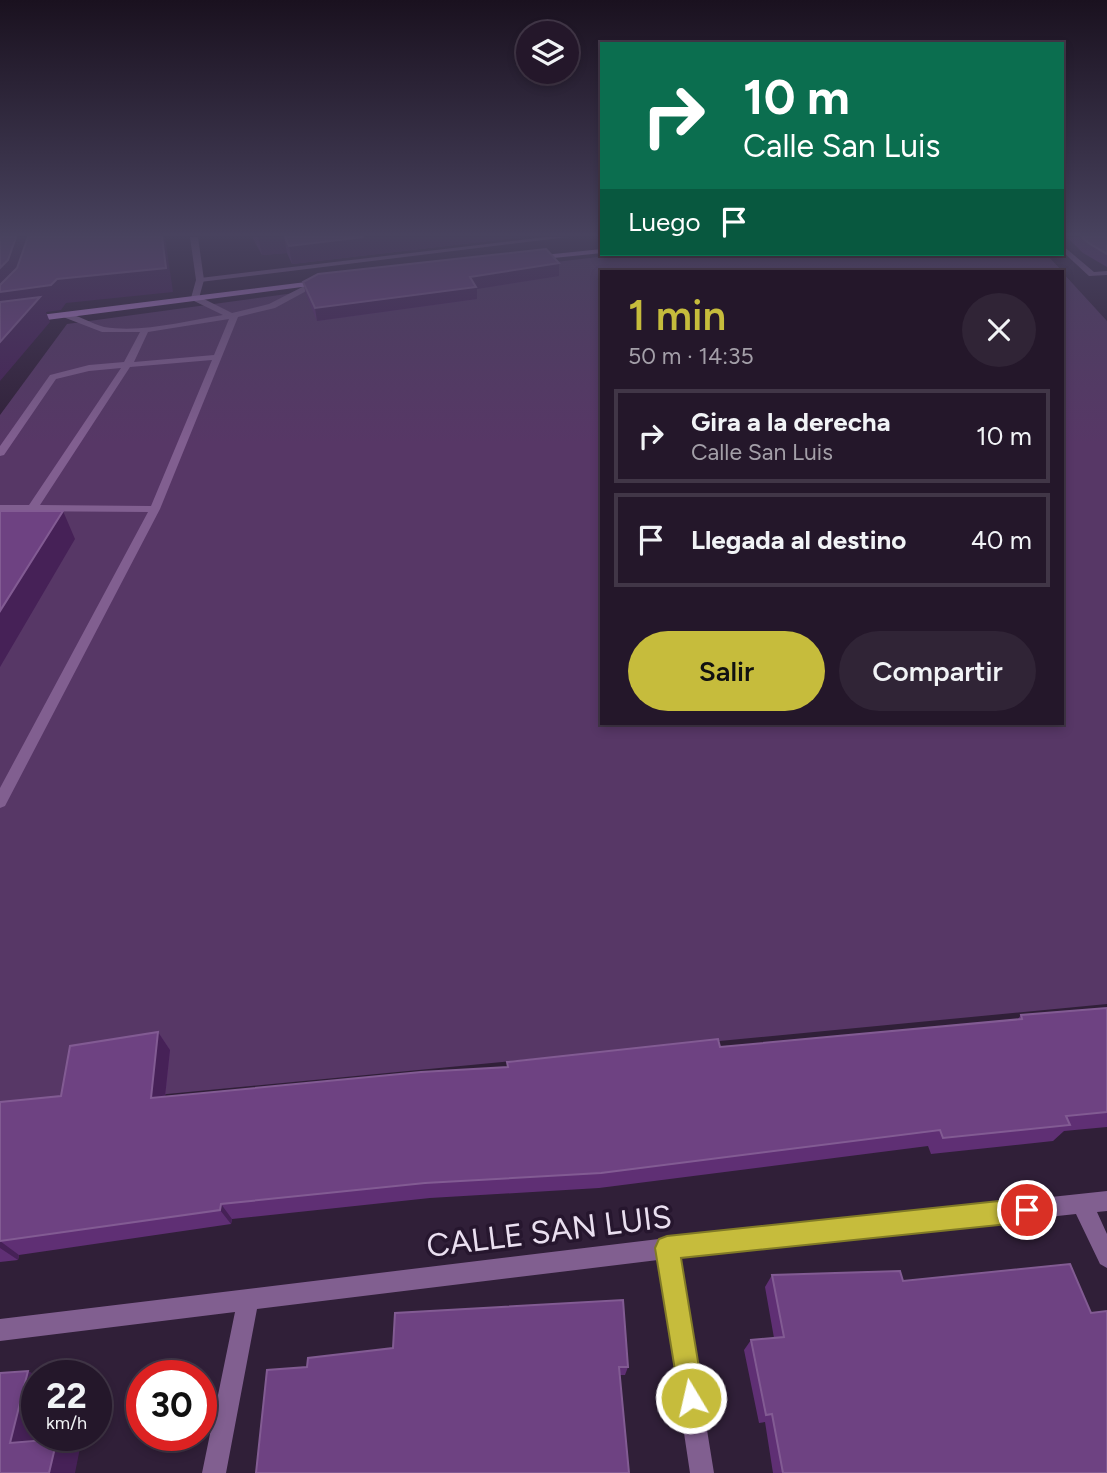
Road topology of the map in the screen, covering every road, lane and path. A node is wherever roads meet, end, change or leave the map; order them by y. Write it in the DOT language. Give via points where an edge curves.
graph roads {
  1 [pos="134,306"];
  2 [pos="211,306"];
  3 [pos="273,306"];
  4 [pos="62,315"];
  5 [pos="234,317"];
  6 [pos="0,323"];
  7 [pos="145,330"];
  8 [pos="218,357"];
  9 [pos="128,364"];
  10 [pos="0,453"];
  11 [pos="0,508"];
  12 [pos="33,508"];
  13 [pos="155,509"];
  14 [pos="0,802"];
  15 [pos="1107,1200"];
  16 [pos="1082,1205"];
  17 [pos="667,1248"];
  18 [pos="1107,1257"];
  19 [pos="248,1301"];
  20 [pos="0,1330"];
  21 [pos="214,1473"];
  22 [pos="702,1473"];
  1 -- 4 [label="street"];
  2 -- 5 [label="street"];
  3 -- 5 [label="street"];
  4 -- 6 [label="street"];
  4 -- 7 [label="street" via="102,329"];
  5 -- 7 [label="street"];
  5 -- 8 [label="street"];
  7 -- 9 [label="street"];
  8 -- 9 [label="street"];
  8 -- 13 [label="street"];
  9 -- 10 [label="street" via="70,370 53,377"];
  9 -- 12 [label="street"];
  11 -- 12 [label="street"];
  12 -- 13 [label="street"];
  13 -- 14 [label="street"];
  15 -- 16 [label="street, CALLE SAN LUIS"];
  16 -- 17 [label="street, CALLE SAN LUIS"];
  16 -- 18 [label="street"];
  17 -- 19 [label="street, CALLE SAN LUIS"];
  17 -- 22 [label="street"];
  19 -- 20 [label="street, CALLE SAN LUIS"];
  19 -- 21 [label="street"];
}
